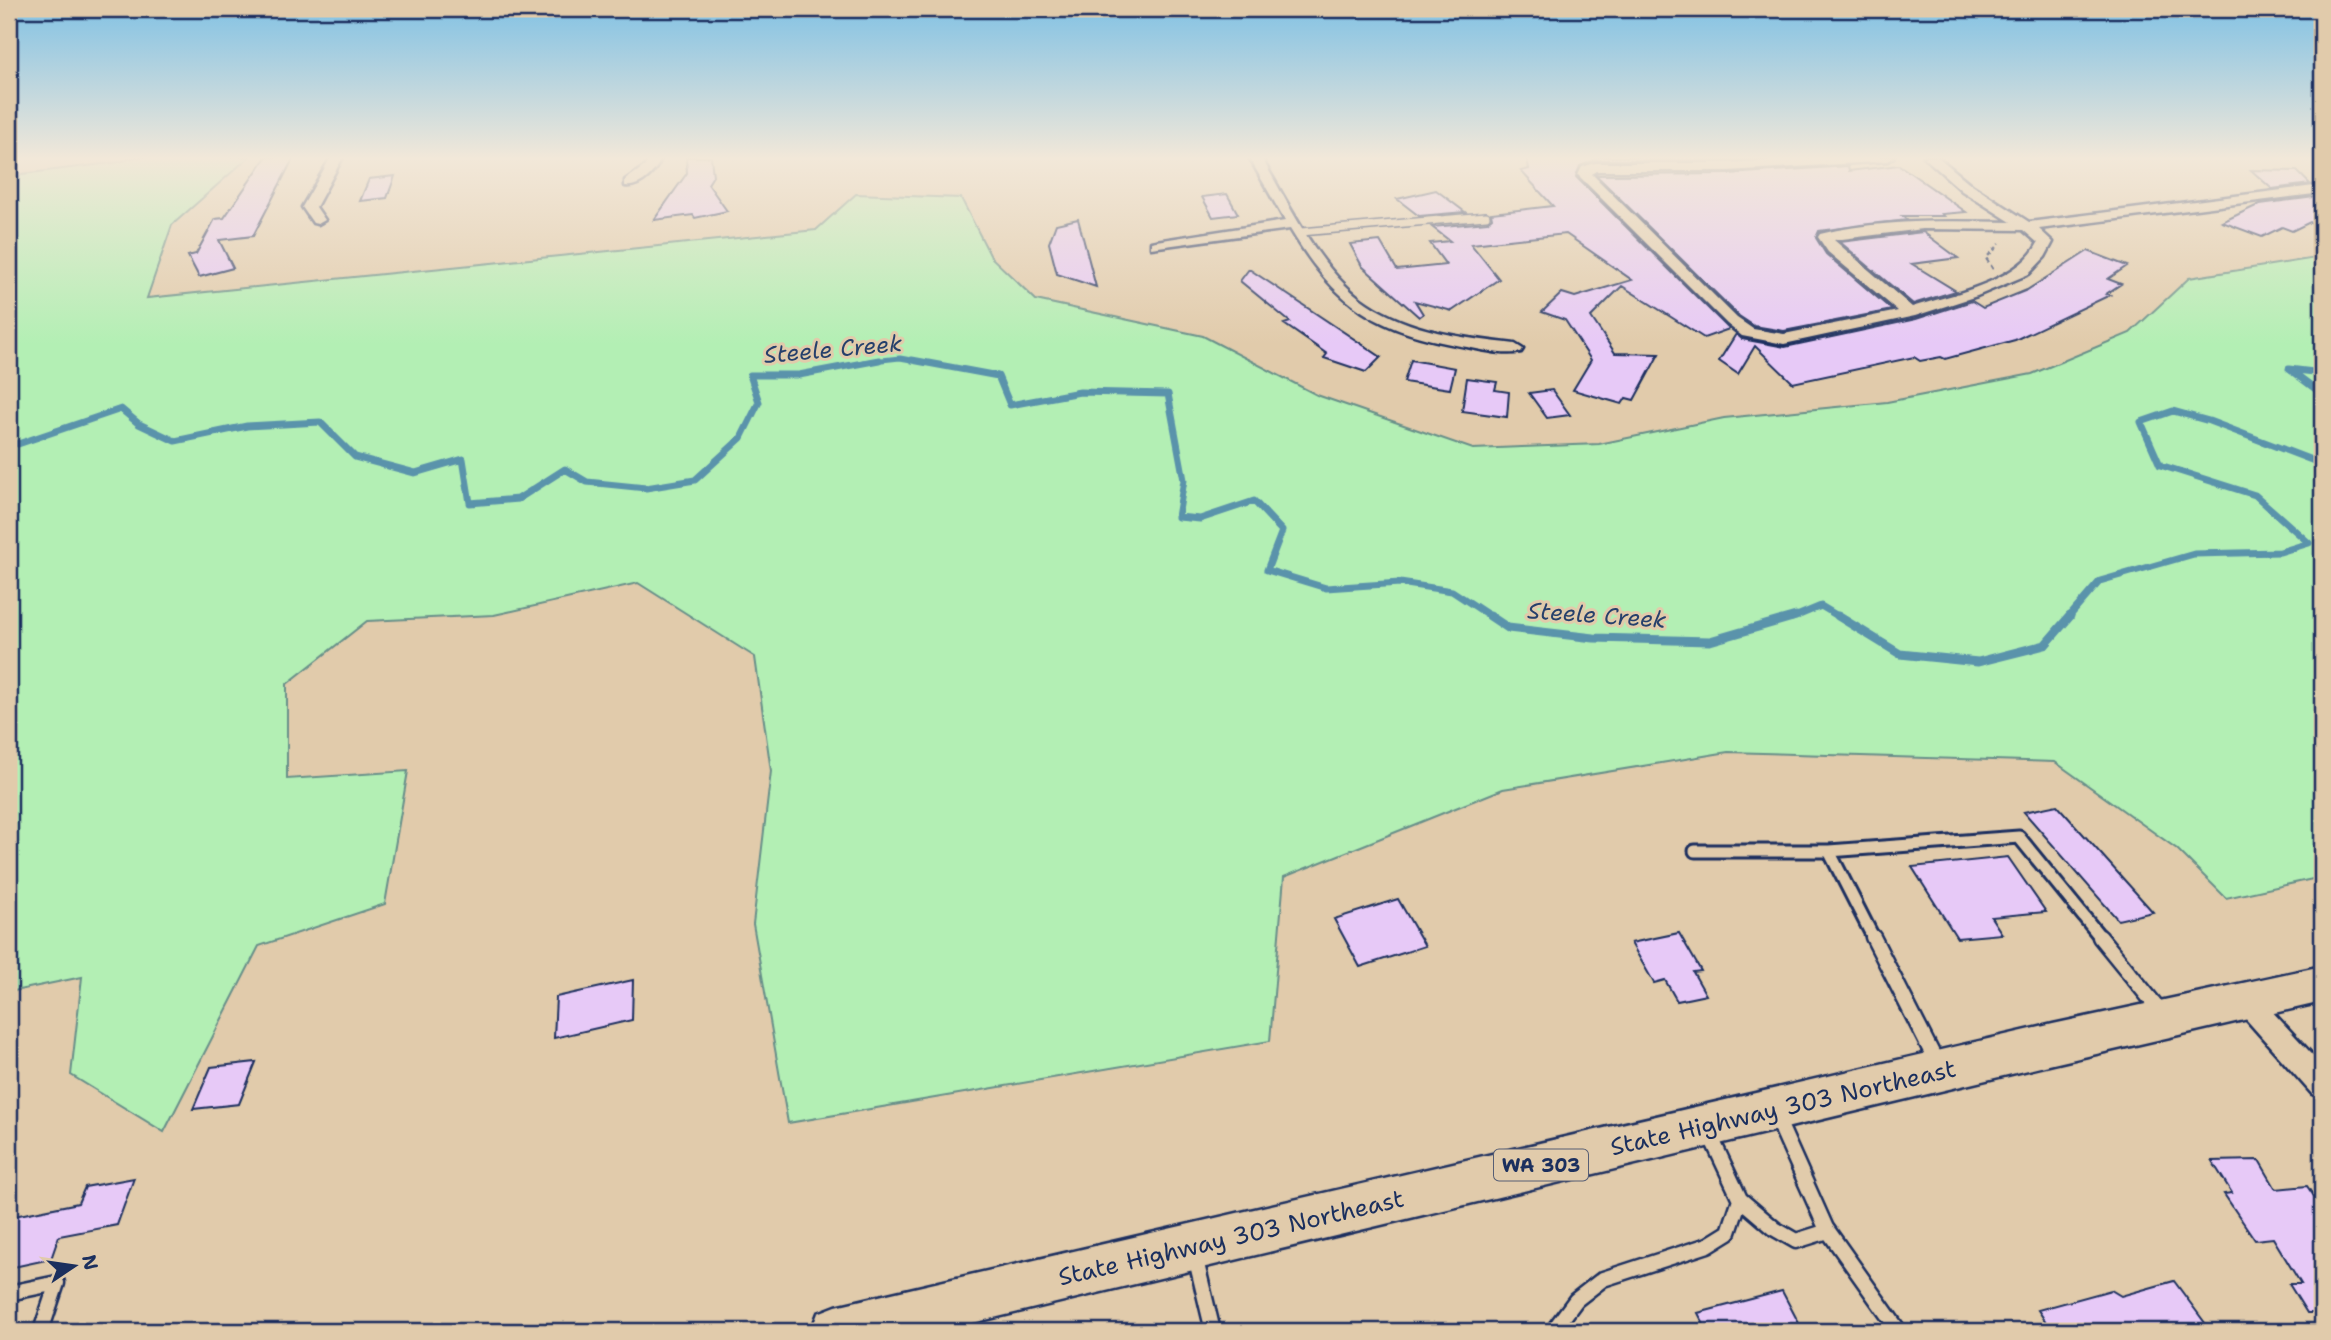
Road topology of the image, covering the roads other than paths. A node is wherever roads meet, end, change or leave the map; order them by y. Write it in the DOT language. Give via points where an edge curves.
graph roads {
  1 [pos="1293,220"];
  2 [pos="1431,220"];
  3 [pos="1629,220"];
  4 [pos="2017,220"];
  5 [pos="2079,220"];
  6 [pos="2027,226"];
  7 [pos="1298,228"];
  8 [pos="1156,244"];
  9 [pos="1910,313"];
  10 [pos="1516,349"];
  11 [pos="1695,851"];
  12 [pos="1829,851"];
  13 [pos="2322,984"];
  14 [pos="2246,1001"];
  15 [pos="2166,1019"];
  16 [pos="1941,1070"];
  17 [pos="2322,1085"];
  18 [pos="1773,1110"];
  19 [pos="1706,1126"];
  20 [pos="1740,1199"];
  21 [pos="1828,1231"];
  22 [pos="1192,1247"];
  23 [pos="9,1293"];
  24 [pos="41,1331"];
  25 [pos="836,1331"];
  26 [pos="1213,1331"];
  27 [pos="1553,1331"];
  28 [pos="1899,1331"];
  1 -- 7 [label="street"];
  2 -- 7 [label="lane"];
  3 -- 9 [label="street" via="1748,332 1784,339"];
  4 -- 6 [label="street"];
  5 -- 6 [label="street"];
  6 -- 9 [label="street" via="2046,243 2024,271"];
  6 -- 9 [label="street" via="1923,225 1825,237 1833,249"];
  7 -- 8 [label="street"];
  7 -- 10 [label="street" via="1334,282 1360,305 1430,336"];
  11 -- 12 [label="lane"];
  12 -- 15 [label="lane" via="2019,837"];
  12 -- 16 [label="lane"];
  13 -- 14 [label="main road, State Highway 303 Northeast / WA 303"];
  14 -- 15 [label="main road, State Highway 303 Northeast / WA 303"];
  14 -- 17 [label="street"];
  15 -- 16 [label="main road, State Highway 303 Northeast / WA 303"];
  16 -- 18 [label="main road, State Highway 303 Northeast / WA 303"];
  18 -- 19 [label="main road, State Highway 303 Northeast / WA 303"];
  18 -- 21 [label="lane"];
  19 -- 20 [label="lane"];
  19 -- 22 [label="main road, State Highway 303 Northeast / WA 303"];
  20 -- 21 [label="lane" via="1796,1241"];
  20 -- 27 [label="lane" via="1729,1232 1708,1245 1603,1279 1576,1300"];
  21 -- 28 [label="lane"];
  22 -- 25 [label="main road, State Highway 303 Northeast / WA 303"];
  22 -- 26 [label="lane"];
  23 -- 24 [label="lane" via="57,1283"];
}
